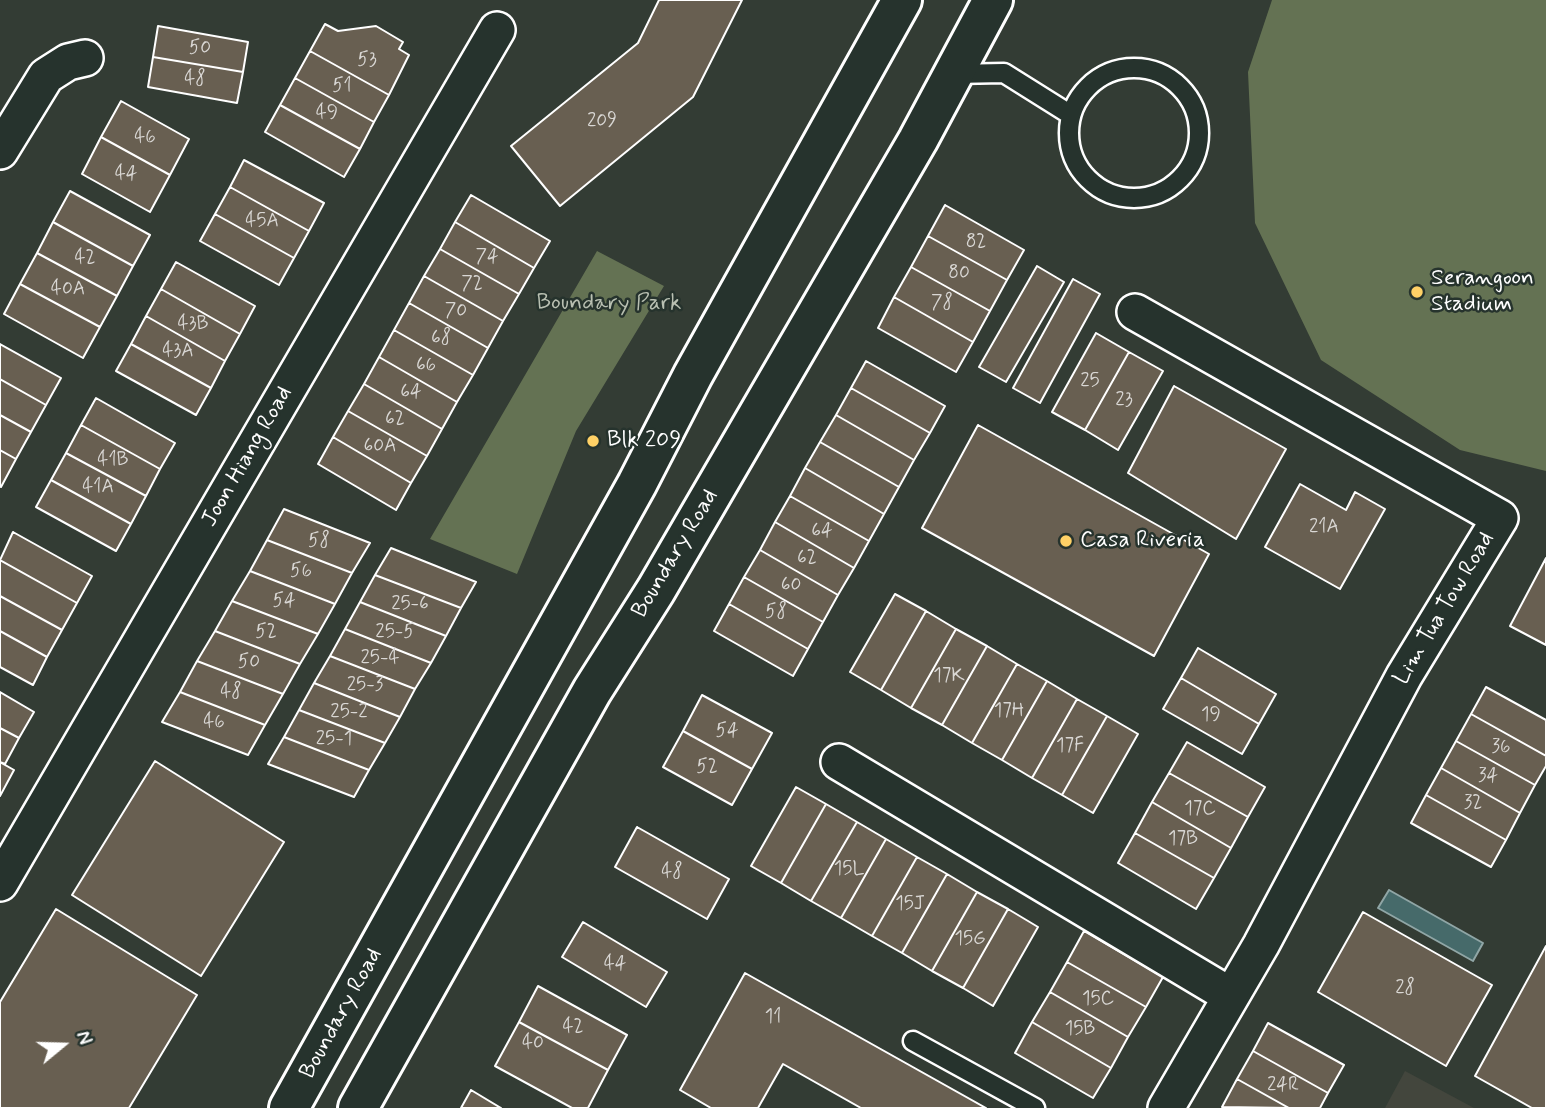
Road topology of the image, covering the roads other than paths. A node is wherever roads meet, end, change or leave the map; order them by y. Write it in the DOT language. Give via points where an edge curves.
graph roads {
  1 [pos="902,0"];
  2 [pos="993,0"];
  3 [pos="497,30"];
  4 [pos="85,58"];
  5 [pos="952,74"];
  6 [pos="1070,115"];
  7 [pos="0,151"];
  8 [pos="1135,312"];
  9 [pos="839,762"];
  10 [pos="0,883"];
  11 [pos="1231,996"];
  12 [pos="913,1041"];
  13 [pos="289,1108"];
  14 [pos="358,1108"];
  15 [pos="1035,1108"];
  16 [pos="1166,1108"];
  1 -- 13 [label="main road, Boundary Road"];
  2 -- 5 [label="main road, Boundary Road"];
  3 -- 10 [label="street, Joon Hiang Road"];
  4 -- 7 [label="street" via="46,76"];
  5 -- 6 [label="lane" via="1004,73"];
  5 -- 14 [label="main road, Boundary Road" via="656,590 592,691"];
  6 -- 6 [label="lane" via="1086,89 1111,71 1152,69 1178,85 1197,112 1196,156 1185,175 1168,190 1147,198 1104,192 1086,178 1074,159 1068,138"];
  8 -- 11 [label="street, Lim Tua Tow Road" via="1500,518 1404,676"];
  9 -- 11 [label="street"];
  11 -- 16 [label="street, Lim Tua Tow Road"];
  12 -- 15 [label="lane"];
}
